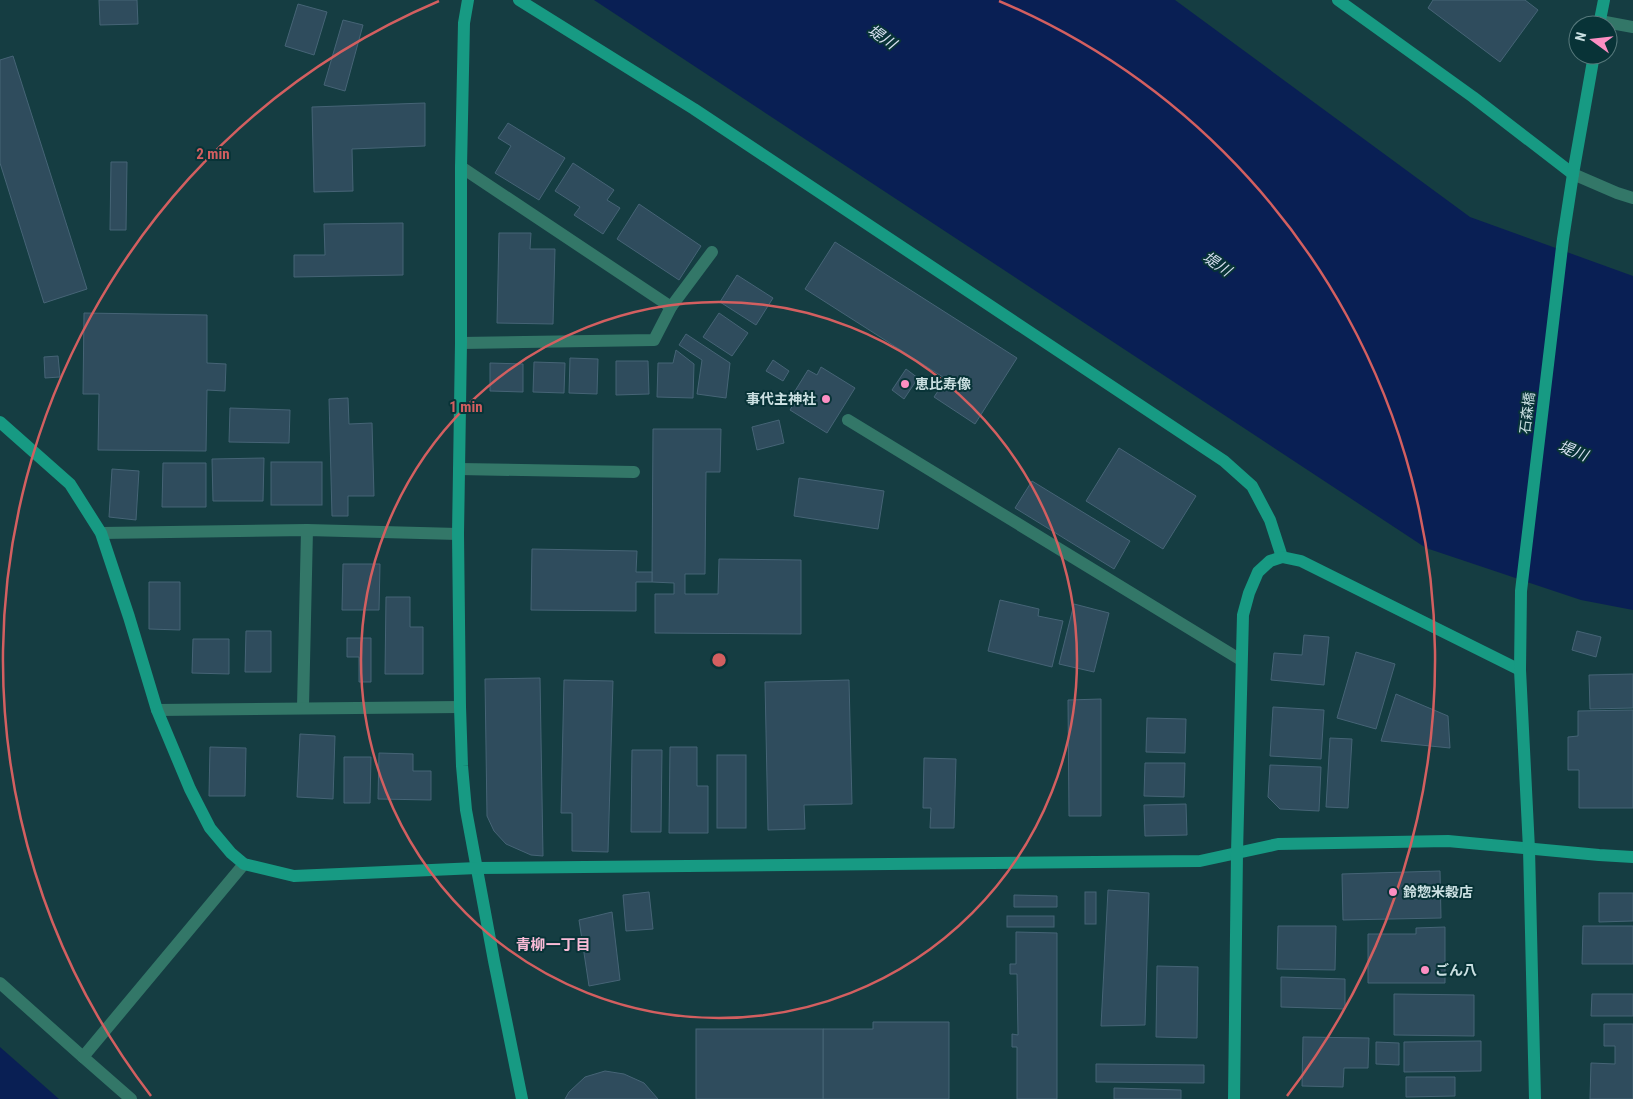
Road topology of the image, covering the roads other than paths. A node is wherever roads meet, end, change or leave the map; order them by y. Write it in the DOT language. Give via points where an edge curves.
graph roads {
  1 [pos="468,0"];
  2 [pos="519,0"];
  3 [pos="1338,0"];
  4 [pos="1604,0"];
  5 [pos="1601,15"];
  6 [pos="1618,25"];
  7 [pos="1633,27"];
  8 [pos="1592,65"];
  9 [pos="461,167"];
  10 [pos="1572,174"];
  11 [pos="1633,198"];
  12 [pos="712,252"];
  13 [pos="671,307"];
  14 [pos="461,343"];
  15 [pos="848,420"];
  16 [pos="0,422"];
  17 [pos="459,469"];
  18 [pos="634,472"];
  19 [pos="307,530"];
  20 [pos="101,533"];
  21 [pos="458,534"];
  22 [pos="1282,556"];
  23 [pos="1241,660"];
  24 [pos="1520,670"];
  25 [pos="460,707"];
  26 [pos="303,708"];
  27 [pos="157,710"];
  28 [pos="1528,849"];
  29 [pos="1236,853"];
  30 [pos="1633,857"];
  31 [pos="244,864"];
  32 [pos="478,868"];
  33 [pos="0,983"];
  34 [pos="83,1057"];
  35 [pos="131,1099"];
  36 [pos="522,1099"];
  37 [pos="1234,1099"];
  38 [pos="1535,1099"];
  1 -- 9 [label="street" via="464,23"];
  2 -- 22 [label="street" via="694,110 1224,461 1252,486 1270,520"];
  3 -- 10 [label="street" via="1473,97"];
  4 -- 5 [label="street"];
  6 -- 7 [label="street"];
  8 -- 10 [label="street, 石森橋"];
  9 -- 13 [label="street"];
  9 -- 14 [label="street"];
  10 -- 11 [label="street"];
  10 -- 24 [label="street, 石森橋" via="1521,591"];
  12 -- 13 [label="street"];
  13 -- 14 [label="street" via="654,340"];
  14 -- 17 [label="street"];
  15 -- 23 [label="street"];
  16 -- 20 [label="street" via="70,484"];
  17 -- 18 [label="street"];
  17 -- 21 [label="street"];
  19 -- 20 [label="street"];
  19 -- 21 [label="street"];
  19 -- 26 [label="street"];
  20 -- 27 [label="street"];
  21 -- 25 [label="street"];
  22 -- 23 [label="street" via="1258,572 1249,593 1243,615"];
  22 -- 24 [label="street" via="1301,562"];
  23 -- 29 [label="street"];
  24 -- 28 [label="street, 石森橋"];
  25 -- 26 [label="street"];
  25 -- 32 [label="street" via="466,810"];
  26 -- 27 [label="street"];
  27 -- 31 [label="street" via="210,828"];
  28 -- 29 [label="street" via="1448,842 1278,844"];
  28 -- 30 [label="street"];
  28 -- 38 [label="street, 石森橋"];
  29 -- 32 [label="street" via="1200,861"];
  29 -- 37 [label="street"];
  31 -- 32 [label="street" via="294,876"];
  31 -- 34 [label="street"];
  32 -- 36 [label="street"];
  33 -- 34 [label="street"];
  34 -- 35 [label="street"];
}
